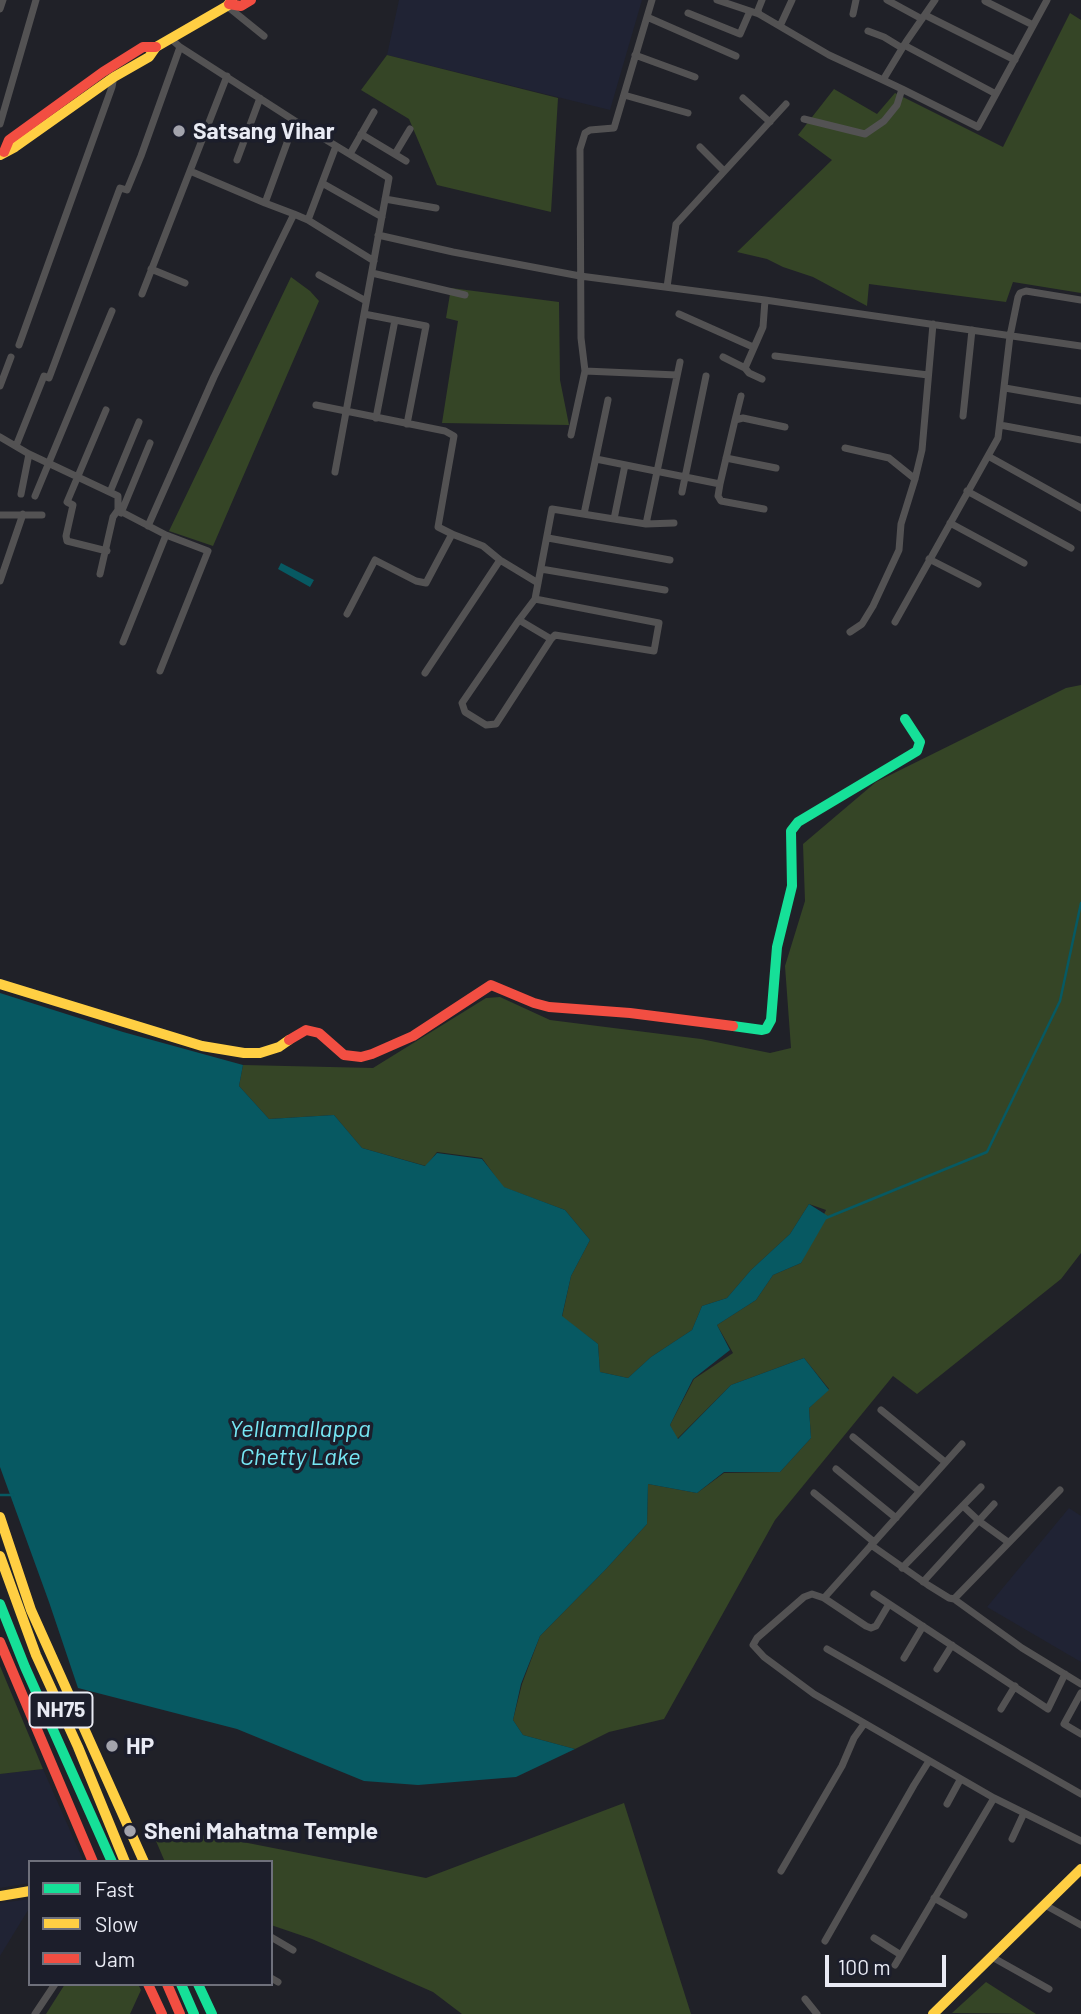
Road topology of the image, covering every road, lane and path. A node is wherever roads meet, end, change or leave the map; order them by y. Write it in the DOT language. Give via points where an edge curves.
graph roads {
  1 [pos="2,0"];
  2 [pos="36,0"];
  3 [pos="251,0"];
  4 [pos="652,0"];
  5 [pos="717,0"];
  6 [pos="762,0"];
  7 [pos="792,0"];
  8 [pos="856,0"];
  9 [pos="887,0"];
  10 [pos="935,0"];
  11 [pos="1047,0"];
  12 [pos="985,1"];
  13 [pos="229,4"];
  14 [pos="0,9"];
  15 [pos="750,11"];
  16 [pos="688,13"];
  17 [pos="759,14"];
  18 [pos="853,15"];
  19 [pos="647,17"];
  20 [pos="923,17"];
  21 [pos="1033,25"];
  22 [pos="780,26"];
  23 [pos="868,32"];
  24 [pos="264,36"];
  25 [pos="170,38"];
  26 [pos="180,47"];
  27 [pos="903,47"];
  28 [pos="635,55"];
  29 [pos="736,56"];
  30 [pos="1015,60"];
  31 [pos="112,73"];
  32 [pos="227,76"];
  33 [pos="695,77"];
  34 [pos="883,80"];
  35 [pos="902,89"];
  36 [pos="996,94"];
  37 [pos="624,95"];
  38 [pos="260,98"];
  39 [pos="743,98"];
  40 [pos="786,104"];
  41 [pos="374,112"];
  42 [pos="688,113"];
  43 [pos="804,119"];
  44 [pos="295,121"];
  45 [pos="770,121"];
  46 [pos="0,124"];
  47 [pos="410,129"];
  48 [pos="361,134"];
  49 [pos="337,146"];
  50 [pos="700,148"];
  51 [pos="1,150"];
  52 [pos="350,154"];
  53 [pos="395,154"];
  54 [pos="237,160"];
  55 [pos="406,160"];
  56 [pos="190,171"];
  57 [pos="724,171"];
  58 [pos="322,183"];
  59 [pos="385,199"];
  60 [pos="265,203"];
  61 [pos="436,208"];
  62 [pos="294,214"];
  63 [pos="382,217"];
  64 [pos="308,220"];
  65 [pos="379,235"];
  66 [pos="374,261"];
  67 [pos="152,269"];
  68 [pos="372,274"];
  69 [pos="319,275"];
  70 [pos="580,276"];
  71 [pos="185,283"];
  72 [pos="667,287"];
  73 [pos="142,294"];
  74 [pos="466,295"];
  75 [pos="765,300"];
  76 [pos="1081,300"];
  77 [pos="366,301"];
  78 [pos="113,311"];
  79 [pos="364,314"];
  80 [pos="679,314"];
  81 [pos="395,320"];
  82 [pos="933,324"];
  83 [pos="972,330"];
  84 [pos="1010,335"];
  85 [pos="19,345"];
  86 [pos="1081,346"];
  87 [pos="753,347"];
  88 [pos="775,356"];
  89 [pos="11,357"];
  90 [pos="723,357"];
  91 [pos="680,362"];
  92 [pos="745,368"];
  93 [pos="585,371"];
  94 [pos="677,375"];
  95 [pos="928,375"];
  96 [pos="706,376"];
  97 [pos="762,379"];
  98 [pos="0,386"];
  99 [pos="1005,388"];
  100 [pos="741,396"];
  101 [pos="608,400"];
  102 [pos="1081,401"];
  103 [pos="316,405"];
  104 [pos="106,410"];
  105 [pos="346,412"];
  106 [pos="963,416"];
  107 [pos="376,418"];
  108 [pos="735,420"];
  109 [pos="139,422"];
  110 [pos="407,424"];
  111 [pos="1000,425"];
  112 [pos="785,427"];
  113 [pos="571,435"];
  114 [pos="1,440"];
  115 [pos="1081,440"];
  116 [pos="150,443"];
  117 [pos="16,446"];
  118 [pos="845,448"];
  119 [pos="29,454"];
  120 [pos="988,456"];
  121 [pos="726,458"];
  122 [pos="596,460"];
  123 [pos="49,463"];
  124 [pos="625,465"];
  125 [pos="776,468"];
  126 [pos="335,472"];
  127 [pos="657,472"];
  128 [pos="78,477"];
  129 [pos="685,478"];
  130 [pos="915,479"];
  131 [pos="720,484"];
  132 [pos="967,491"];
  133 [pos="110,492"];
  134 [pos="682,492"];
  135 [pos="20,494"];
  136 [pos="35,496"];
  137 [pos="1081,508"];
  138 [pos="764,509"];
  139 [pos="119,511"];
  140 [pos="23,514"];
  141 [pos="584,514"];
  142 [pos="0,515"];
  143 [pos="42,515"];
  144 [pos="614,519"];
  145 [pos="674,523"];
  146 [pos="950,523"];
  147 [pos="646,524"];
  148 [pos="148,526"];
  149 [pos="452,534"];
  150 [pos="166,535"];
  151 [pos="548,538"];
  152 [pos="1071,548"];
  153 [pos="107,551"];
  154 [pos="929,559"];
  155 [pos="500,560"];
  156 [pos="670,560"];
  157 [pos="1024,563"];
  158 [pos="541,569"];
  159 [pos="100,574"];
  160 [pos="0,581"];
  161 [pos="538,583"];
  162 [pos="978,584"];
  163 [pos="665,590"];
  164 [pos="535,599"];
  165 [pos="347,614"];
  166 [pos="519,620"];
  167 [pos="895,622"];
  168 [pos="850,632"];
  169 [pos="551,639"];
  170 [pos="123,642"];
  171 [pos="160,671"];
  172 [pos="425,673"];
  173 [pos="905,719"];
  174 [pos="0,984"];
  175 [pos="881,1410"];
  176 [pos="853,1437"];
  177 [pos="962,1444"];
  178 [pos="945,1462"];
  179 [pos="836,1469"];
  180 [pos="981,1487"];
  181 [pos="1060,1490"];
  182 [pos="919,1491"];
  183 [pos="814,1493"];
  184 [pos="994,1504"];
  185 [pos="963,1506"];
  186 [pos="0,1517"];
  187 [pos="895,1518"];
  188 [pos="979,1521"];
  189 [pos="1009,1542"];
  190 [pos="872,1544"];
  191 [pos="0,1556"];
  192 [pos="902,1567"];
  193 [pos="923,1581"];
  194 [pos="874,1594"];
  195 [pos="824,1598"];
  196 [pos="954,1599"];
  197 [pos="0,1604"];
  198 [pos="889,1604"];
  199 [pos="923,1626"];
  200 [pos="0,1642"];
  201 [pos="952,1645"];
  202 [pos="827,1649"];
  203 [pos="904,1658"];
  204 [pos="937,1670"];
  205 [pos="1065,1674"];
  206 [pos="1081,1684"];
  207 [pos="1015,1686"];
  208 [pos="1081,1693"];
  209 [pos="1001,1709"];
  210 [pos="864,1724"];
  211 [pos="1081,1734"];
  212 [pos="929,1762"];
  213 [pos="960,1780"];
  214 [pos="1081,1794"];
  215 [pos="994,1798"];
  216 [pos="947,1804"];
  217 [pos="1024,1813"];
  218 [pos="1012,1839"];
  219 [pos="1081,1840"];
  220 [pos="92,1860"];
  221 [pos="111,1860"];
  222 [pos="124,1860"];
  223 [pos="143,1860"];
  224 [pos="1081,1870"];
  225 [pos="781,1871"];
  226 [pos="28,1891"];
  227 [pos="0,1896"];
  228 [pos="934,1898"];
  229 [pos="1045,1905"];
  230 [pos="964,1915"];
  231 [pos="1081,1925"];
  232 [pos="273,1938"];
  233 [pos="874,1938"];
  234 [pos="825,1941"];
  235 [pos="293,1950"];
  236 [pos="901,1955"];
  237 [pos="992,1957"];
  238 [pos="895,1965"];
  239 [pos="54,1986"];
  240 [pos="149,1986"];
  241 [pos="168,1986"];
  242 [pos="182,1986"];
  243 [pos="199,1986"];
  244 [pos="1049,1989"];
  245 [pos="805,1999"];
  246 [pos="158,2011"];
  247 [pos="35,2014"];
  248 [pos="180,2014"];
  249 [pos="194,2014"];
  250 [pos="212,2014"];
  251 [pos="817,2014"];
  252 [pos="933,2014"];
  1 -- 14 [label="street"];
  2 -- 46 [label="street"];
  3 -- 13 [label="main road" via="241,6"];
  4 -- 19 [label="street"];
  5 -- 15 [label="street"];
  6 -- 17 [label="street"];
  7 -- 22 [label="street"];
  8 -- 18 [label="street"];
  9 -- 20 [label="street"];
  10 -- 20 [label="street"];
  11 -- 21 [label="street"];
  12 -- 21 [label="street"];
  13 -- 24 [label="street"];
  13 -- 25 [label="main road"];
  15 -- 16 [label="street" via="738,34"];
  15 -- 17 [label="street"];
  17 -- 22 [label="street"];
  19 -- 28 [label="street"];
  19 -- 29 [label="street"];
  20 -- 27 [label="street"];
  20 -- 30 [label="street"];
  21 -- 30 [label="street"];
  22 -- 34 [label="street"];
  23 -- 27 [label="street"];
  25 -- 26 [label="street"];
  25 -- 31 [label="main road" via="156,47 143,47"];
  26 -- 32 [label="street"];
  26 -- 117 [label="street" via="141,156 127,190 120,188 49,378 44,376"];
  27 -- 34 [label="street"];
  27 -- 36 [label="street"];
  28 -- 33 [label="street"];
  28 -- 37 [label="street"];
  30 -- 36 [label="street"];
  31 -- 51 [label="main road" via="9,140"];
  31 -- 85 [label="street"];
  32 -- 38 [label="street"];
  32 -- 56 [label="street"];
  34 -- 35 [label="street"];
  35 -- 36 [label="street" via="978,127"];
  35 -- 43 [label="street" via="884,121 865,134"];
  37 -- 42 [label="street"];
  37 -- 70 [label="street" via="614,128 585,133 580,149"];
  38 -- 44 [label="street"];
  38 -- 54 [label="street"];
  39 -- 45 [label="street"];
  40 -- 45 [label="street"];
  41 -- 48 [label="street"];
  44 -- 49 [label="street"];
  44 -- 60 [label="street"];
  45 -- 57 [label="street"];
  47 -- 53 [label="street"];
  48 -- 52 [label="street"];
  48 -- 53 [label="street"];
  49 -- 52 [label="street"];
  49 -- 58 [label="street"];
  50 -- 57 [label="street"];
  52 -- 59 [label="street" via="389,178"];
  53 -- 55 [label="street"];
  56 -- 60 [label="street"];
  56 -- 67 [label="street"];
  57 -- 72 [label="street" via="676,224"];
  58 -- 63 [label="street"];
  58 -- 64 [label="street"];
  59 -- 61 [label="street"];
  59 -- 63 [label="street"];
  60 -- 62 [label="street"];
  62 -- 64 [label="street"];
  62 -- 148 [label="street"];
  63 -- 65 [label="street"];
  64 -- 66 [label="street"];
  65 -- 66 [label="street"];
  65 -- 70 [label="street"];
  66 -- 68 [label="street"];
  67 -- 71 [label="street"];
  67 -- 73 [label="street"];
  68 -- 74 [label="street"];
  68 -- 77 [label="street"];
  69 -- 77 [label="street"];
  70 -- 72 [label="street"];
  70 -- 93 [label="street"];
  72 -- 75 [label="street"];
  75 -- 82 [label="street"];
  75 -- 87 [label="street" via="763,327"];
  76 -- 84 [label="street" via="1020,293"];
  77 -- 79 [label="street"];
  78 -- 123 [label="street"];
  79 -- 81 [label="street"];
  79 -- 105 [label="street"];
  80 -- 87 [label="street"];
  81 -- 107 [label="street"];
  81 -- 110 [label="street" via="426,326"];
  82 -- 83 [label="street"];
  82 -- 95 [label="street"];
  83 -- 84 [label="street"];
  83 -- 106 [label="street"];
  84 -- 86 [label="street"];
  84 -- 99 [label="street"];
  87 -- 92 [label="street"];
  88 -- 95 [label="street"];
  89 -- 98 [label="street"];
  90 -- 92 [label="street"];
  91 -- 94 [label="street"];
  92 -- 97 [label="street"];
  93 -- 94 [label="street"];
  93 -- 113 [label="street"];
  94 -- 127 [label="street"];
  95 -- 130 [label="street"];
  96 -- 129 [label="street"];
  99 -- 102 [label="street"];
  99 -- 111 [label="street"];
  100 -- 108 [label="street"];
  101 -- 122 [label="street"];
  103 -- 105 [label="street"];
  104 -- 128 [label="street"];
  105 -- 107 [label="street"];
  105 -- 126 [label="street"];
  107 -- 110 [label="street"];
  108 -- 112 [label="street"];
  108 -- 121 [label="street"];
  109 -- 133 [label="street"];
  110 -- 149 [label="street" via="454,436 438,527"];
  111 -- 115 [label="street"];
  111 -- 120 [label="street"];
  114 -- 117 [label="street"];
  116 -- 139 [label="street"];
  117 -- 119 [label="street"];
  118 -- 130 [label="street" via="889,458"];
  119 -- 123 [label="street"];
  119 -- 135 [label="street"];
  120 -- 132 [label="street"];
  120 -- 137 [label="street"];
  121 -- 125 [label="street"];
  121 -- 131 [label="street"];
  122 -- 124 [label="street"];
  122 -- 141 [label="street"];
  123 -- 128 [label="street"];
  123 -- 136 [label="street"];
  124 -- 127 [label="street"];
  124 -- 144 [label="street"];
  127 -- 129 [label="street"];
  127 -- 147 [label="street"];
  128 -- 133 [label="street"];
  128 -- 153 [label="street" via="67,502 73,505 67,541"];
  129 -- 131 [label="street"];
  129 -- 134 [label="street"];
  130 -- 168 [label="street" via="901,524 899,550 862,624"];
  131 -- 138 [label="street" via="721,501"];
  132 -- 146 [label="street"];
  132 -- 152 [label="street"];
  133 -- 139 [label="street" via="118,496"];
  139 -- 148 [label="street"];
  139 -- 153 [label="street" via="113,517"];
  140 -- 142 [label="street"];
  140 -- 143 [label="street"];
  140 -- 160 [label="street"];
  141 -- 144 [label="street"];
  141 -- 151 [label="street" via="552,509"];
  144 -- 147 [label="street"];
  145 -- 147 [label="street"];
  146 -- 154 [label="street"];
  146 -- 157 [label="street"];
  148 -- 150 [label="street"];
  149 -- 155 [label="street" via="483,545"];
  149 -- 165 [label="street" via="426,583 375,560"];
  150 -- 170 [label="street"];
  150 -- 171 [label="street" via="208,551"];
  151 -- 156 [label="street"];
  151 -- 158 [label="street"];
  153 -- 159 [label="street"];
  154 -- 162 [label="street"];
  154 -- 167 [label="street"];
  155 -- 161 [label="street"];
  155 -- 172 [label="street"];
  158 -- 161 [label="street"];
  158 -- 163 [label="street"];
  161 -- 164 [label="street"];
  164 -- 166 [label="street"];
  164 -- 169 [label="street" via="659,623 654,651 555,635"];
  166 -- 169 [label="street"];
  166 -- 169 [label="street" via="462,703 465,712 486,725 496,724"];
  173 -- 174 [label="main road" via="920,742 917,751 798,822 791,831 792,886 777,947 771,1020 762,1030 550,1007 491,985 413,1036 372,1054 344,1055 319,1034 306,1030 269,1051 244,1053 202,1046"];
  175 -- 178 [label="street"];
  176 -- 182 [label="street"];
  177 -- 178 [label="street"];
  178 -- 182 [label="street"];
  179 -- 187 [label="street"];
  180 -- 185 [label="street"];
  181 -- 189 [label="street"];
  182 -- 187 [label="street"];
  183 -- 190 [label="street"];
  184 -- 188 [label="street"];
  185 -- 188 [label="street"];
  185 -- 192 [label="street"];
  186 -- 223 [label="main road" via="31,1610"];
  187 -- 190 [label="street"];
  188 -- 189 [label="street"];
  188 -- 193 [label="street"];
  189 -- 196 [label="street"];
  190 -- 192 [label="street"];
  190 -- 195 [label="street"];
  191 -- 222 [label="main road, NH75" via="36,1655"];
  192 -- 193 [label="street"];
  193 -- 196 [label="street"];
  194 -- 198 [label="street"];
  195 -- 198 [label="street" via="871,1628"];
  195 -- 210 [label="street" via="812,1594 798,1601 753,1645 814,1694"];
  196 -- 205 [label="street"];
  197 -- 221 [label="main road, NH75"];
  198 -- 199 [label="street"];
  199 -- 201 [label="street"];
  199 -- 203 [label="street"];
  200 -- 220 [label="main road"];
  201 -- 204 [label="street"];
  201 -- 207 [label="street"];
  202 -- 214 [label="street"];
  205 -- 206 [label="street"];
  205 -- 207 [label="street" via="1048,1709"];
  207 -- 209 [label="street"];
  208 -- 211 [label="street" via="1064,1724"];
  210 -- 212 [label="street"];
  210 -- 225 [label="street"];
  212 -- 213 [label="street"];
  212 -- 234 [label="street"];
  213 -- 215 [label="street"];
  213 -- 216 [label="street"];
  215 -- 217 [label="street"];
  215 -- 228 [label="street"];
  217 -- 218 [label="street"];
  217 -- 219 [label="street"];
  224 -- 229 [label="main road"];
  226 -- 227 [label="main road"];
  228 -- 230 [label="street"];
  228 -- 236 [label="street"];
  229 -- 231 [label="street"];
  229 -- 237 [label="main road"];
  232 -- 235 [label="street"];
  233 -- 236 [label="street"];
  236 -- 238 [label="street"];
  237 -- 244 [label="street"];
  237 -- 252 [label="main road"];
  239 -- 247 [label="street"];
  240 -- 246 [label="main road"];
  241 -- 248 [label="main road"];
  242 -- 249 [label="main road"];
  243 -- 250 [label="main road"];
  245 -- 251 [label="street"];
}
